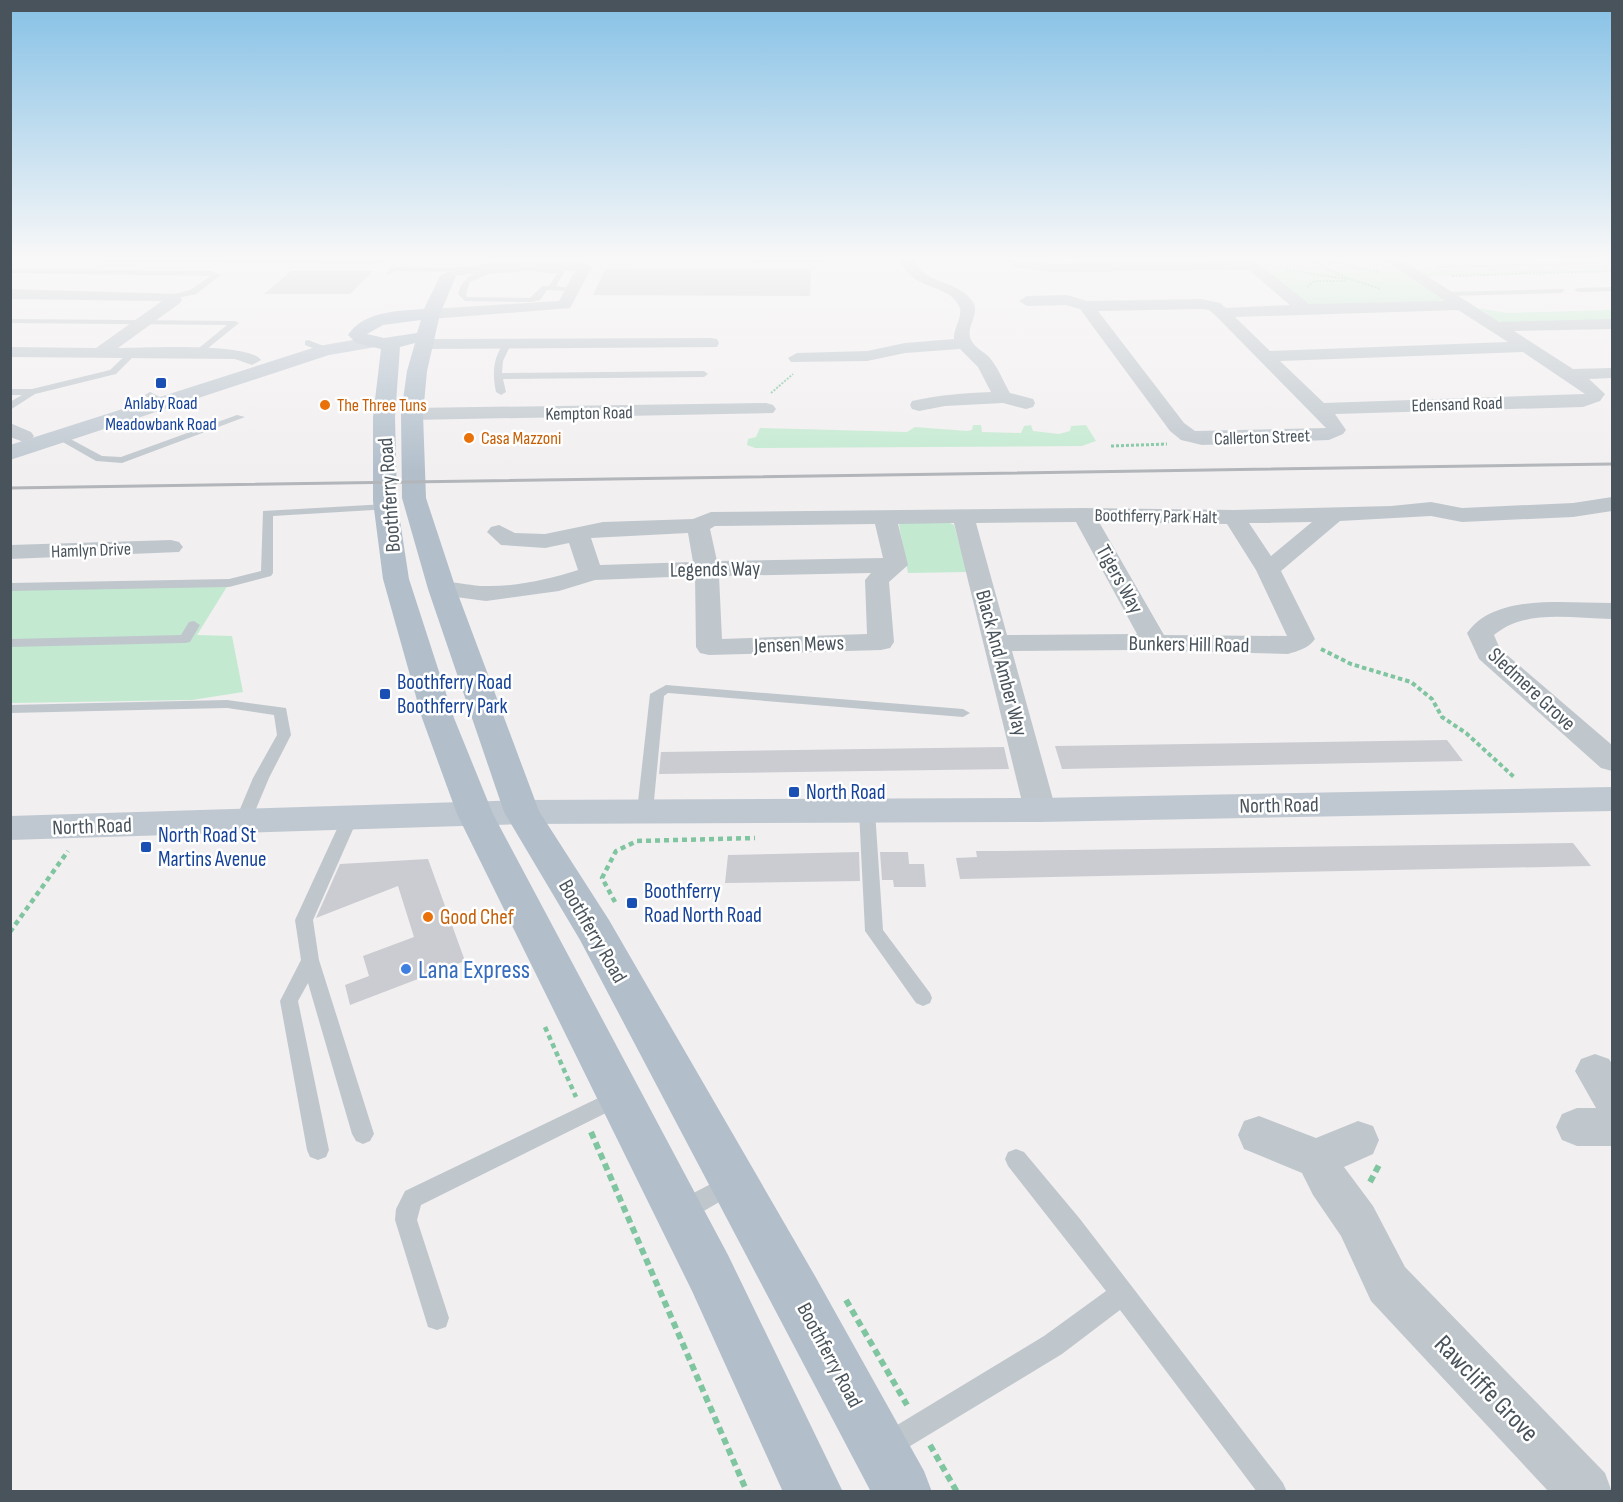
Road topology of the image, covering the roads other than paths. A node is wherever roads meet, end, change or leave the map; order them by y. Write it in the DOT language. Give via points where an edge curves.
graph roads {
  1 [pos="131,330"];
  2 [pos="226,330"];
  3 [pos="382,330"];
  4 [pos="406,330"];
  5 [pos="437,330"];
  6 [pos="963,330"];
  7 [pos="1104,330"];
  8 [pos="1240,330"];
  9 [pos="1501,330"];
  10 [pos="711,343"];
  11 [pos="507,344"];
  12 [pos="965,344"];
  13 [pos="317,346"];
  14 [pos="1526,347"];
  15 [pos="10,352"];
  16 [pos="100,353"];
  17 [pos="133,353"];
  18 [pos="197,354"];
  19 [pos="1266,356"];
  20 [pos="794,358"];
  21 [pos="252,360"];
  22 [pos="1612,373"];
  23 [pos="704,374"];
  24 [pos="1569,375"];
  25 [pos="497,376"];
  26 [pos="10,392"];
  27 [pos="32,392"];
  28 [pos="501,392"];
  29 [pos="1593,396"];
  30 [pos="1003,398"];
  31 [pos="158,399"];
  32 [pos="1026,403"];
  33 [pos="1612,403"];
  34 [pos="916,406"];
  35 [pos="10,407"];
  36 [pos="766,408"];
  37 [pos="1320,410"];
  38 [pos="398,415"];
  39 [pos="240,417"];
  40 [pos="15,435"];
  41 [pos="58,437"];
  42 [pos="10,453"];
  43 [pos="1612,504"];
  44 [pos="386,507"];
  45 [pos="1084,515"];
  46 [pos="1334,515"];
  47 [pos="885,516"];
  48 [pos="963,516"];
  49 [pos="1234,517"];
  50 [pos="699,526"];
  51 [pos="499,530"];
  52 [pos="579,534"];
  53 [pos="171,547"];
  54 [pos="10,552"];
  55 [pos="896,565"];
  56 [pos="707,569"];
  57 [pos="1268,570"];
  58 [pos="592,573"];
  59 [pos="10,587"];
  60 [pos="447,602"];
  61 [pos="1612,611"];
  62 [pos="195,625"];
  63 [pos="10,643"];
  64 [pos="997,643"];
  65 [pos="1156,644"];
  66 [pos="10,709"];
  67 [pos="963,713"];
  68 [pos="1612,761"];
  69 [pos="1612,799"];
  70 [pos="1040,810"];
  71 [pos="867,811"];
  72 [pos="522,812"];
  73 [pos="645,812"];
  74 [pos="475,814"];
  75 [pos="350,818"];
  76 [pos="243,821"];
  77 [pos="10,828"];
  78 [pos="310,960"];
  79 [pos="923,998"];
  80 [pos="619,1097"];
  81 [pos="363,1134"];
  82 [pos="1258,1135"];
  83 [pos="1358,1140"];
  84 [pos="318,1150"];
  85 [pos="1016,1159"];
  86 [pos="1317,1159"];
  87 [pos="734,1181"];
  88 [pos="678,1213"];
  89 [pos="1122,1294"];
  90 [pos="437,1318"];
  91 [pos="880,1449"];
  92 [pos="814,1491"];
  93 [pos="903,1491"];
  94 [pos="1274,1491"];
  95 [pos="1586,1491"];
  1 -- 16 [label="street"];
  2 -- 18 [label="lane"];
  3 -- 13 [label="street"];
  4 -- 38 [label="main road, Boothferry Road"];
  5 -- 11 [label="street"];
  6 -- 12 [label="street"];
  7 -- 37 [label="street, Callerton Street" via="1188,436 1202,439 1329,434 1336,430 1335,425"];
  8 -- 19 [label="street, Callerton Street"];
  9 -- 14 [label="street"];
  10 -- 11 [label="street"];
  11 -- 25 [label="lane" via="499,357"];
  12 -- 20 [label="street" via="905,348 867,356"];
  12 -- 30 [label="street" via="985,364"];
  13 -- 21 [label="street"];
  13 -- 31 [label="street"];
  14 -- 19 [label="street"];
  14 -- 24 [label="street"];
  15 -- 16 [label="street"];
  16 -- 17 [label="street"];
  17 -- 18 [label="street"];
  17 -- 27 [label="lane" via="113,372"];
  18 -- 21 [label="street" via="237,354"];
  19 -- 37 [label="street, Callerton Street"];
  21 -- 31 [label="street"];
  22 -- 24 [label="street"];
  23 -- 25 [label="lane"];
  24 -- 29 [label="street" via="1589,387 1596,394"];
  25 -- 28 [label="lane"];
  26 -- 27 [label="lane"];
  27 -- 35 [label="lane"];
  29 -- 33 [label="street"];
  29 -- 37 [label="street, Edensand Road" via="1583,400"];
  30 -- 32 [label="street"];
  30 -- 34 [label="street" via="945,400"];
  31 -- 40 [label="street"];
  31 -- 41 [label="street"];
  36 -- 38 [label="street, Kempton Road"];
  38 -- 44 [label="main road, Boothferry Road"];
  38 -- 60 [label="main road, Boothferry Road" via="414,498"];
  39 -- 41 [label="lane" via="113,461 100,459"];
  41 -- 42 [label="street"];
  43 -- 46 [label="street, Boothferry Park Halt" via="1573,510 1462,515 1421,509"];
  44 -- 59 [label="lane" via="267,513 267,573 229,583"];
  44 -- 74 [label="main road, Boothferry Road" via="396,579 438,718"];
  45 -- 48 [label="street, Boothferry Park Halt"];
  45 -- 49 [label="street, Boothferry Park Halt"];
  45 -- 65 [label="street, Tigers Way"];
  46 -- 49 [label="street, Boothferry Park Halt"];
  46 -- 57 [label="street"];
  47 -- 48 [label="street, Boothferry Park Halt"];
  47 -- 50 [label="street, Boothferry Park Halt" via="744,517 711,519"];
  47 -- 55 [label="street"];
  48 -- 64 [label="street, Black And Amber Way"];
  49 -- 57 [label="street"];
  50 -- 52 [label="street, Boothferry Park Halt" via="603,529"];
  50 -- 56 [label="street"];
  51 -- 52 [label="street, Boothferry Park Halt" via="509,540 544,541"];
  52 -- 58 [label="street"];
  53 -- 54 [label="street, Hamlyn Drive"];
  55 -- 56 [label="street, Legends Way"];
  55 -- 56 [label="street, Jensen Mews" via="877,580 881,642 709,647"];
  56 -- 58 [label="street, Legends Way"];
  57 -- 65 [label="street, Bunkers Hill Road" via="1302,639 1288,646"];
  58 -- 60 [label="street, Legends Way" via="559,584"];
  60 -- 72 [label="main road, Boothferry Road"];
  61 -- 68 [label="street, Sledmere Grove" via="1519,612 1491,622 1480,633 1488,653"];
  62 -- 63 [label="lane" via="185,639"];
  64 -- 65 [label="street, Bunkers Hill Road"];
  64 -- 70 [label="street, Black And Amber Way"];
  66 -- 76 [label="lane" via="227,704 281,711 284,735"];
  67 -- 73 [label="lane" via="666,690 657,693"];
  69 -- 70 [label="street, North Road"];
  70 -- 71 [label="street, North Road"];
  71 -- 73 [label="street, North Road"];
  71 -- 79 [label="lane" via="874,931"];
  72 -- 73 [label="street, North Road"];
  72 -- 74 [label="street, North Road"];
  72 -- 87 [label="main road, Boothferry Road" via="595,931"];
  74 -- 75 [label="street, North Road"];
  74 -- 80 [label="main road, Boothferry Road"];
  75 -- 76 [label="street, North Road"];
  75 -- 78 [label="lane" via="304,920"];
  76 -- 77 [label="street, North Road"];
  78 -- 81 [label="lane"];
  78 -- 84 [label="lane" via="289,1001"];
  80 -- 88 [label="main road, Boothferry Road"];
  80 -- 90 [label="lane" via="413,1197 406,1220"];
  82 -- 86 [label="street"];
  83 -- 86 [label="street"];
  85 -- 89 [label="lane"];
  86 -- 95 [label="street, Rawcliffe Grove" via="1357,1221 1388,1284"];
  87 -- 88 [label="lane"];
  87 -- 91 [label="main road, Boothferry Road"];
  88 -- 92 [label="main road, Boothferry Road"];
  89 -- 91 [label="lane" via="1053,1345"];
  89 -- 94 [label="lane"];
  91 -- 93 [label="main road, Boothferry Road"];
}
